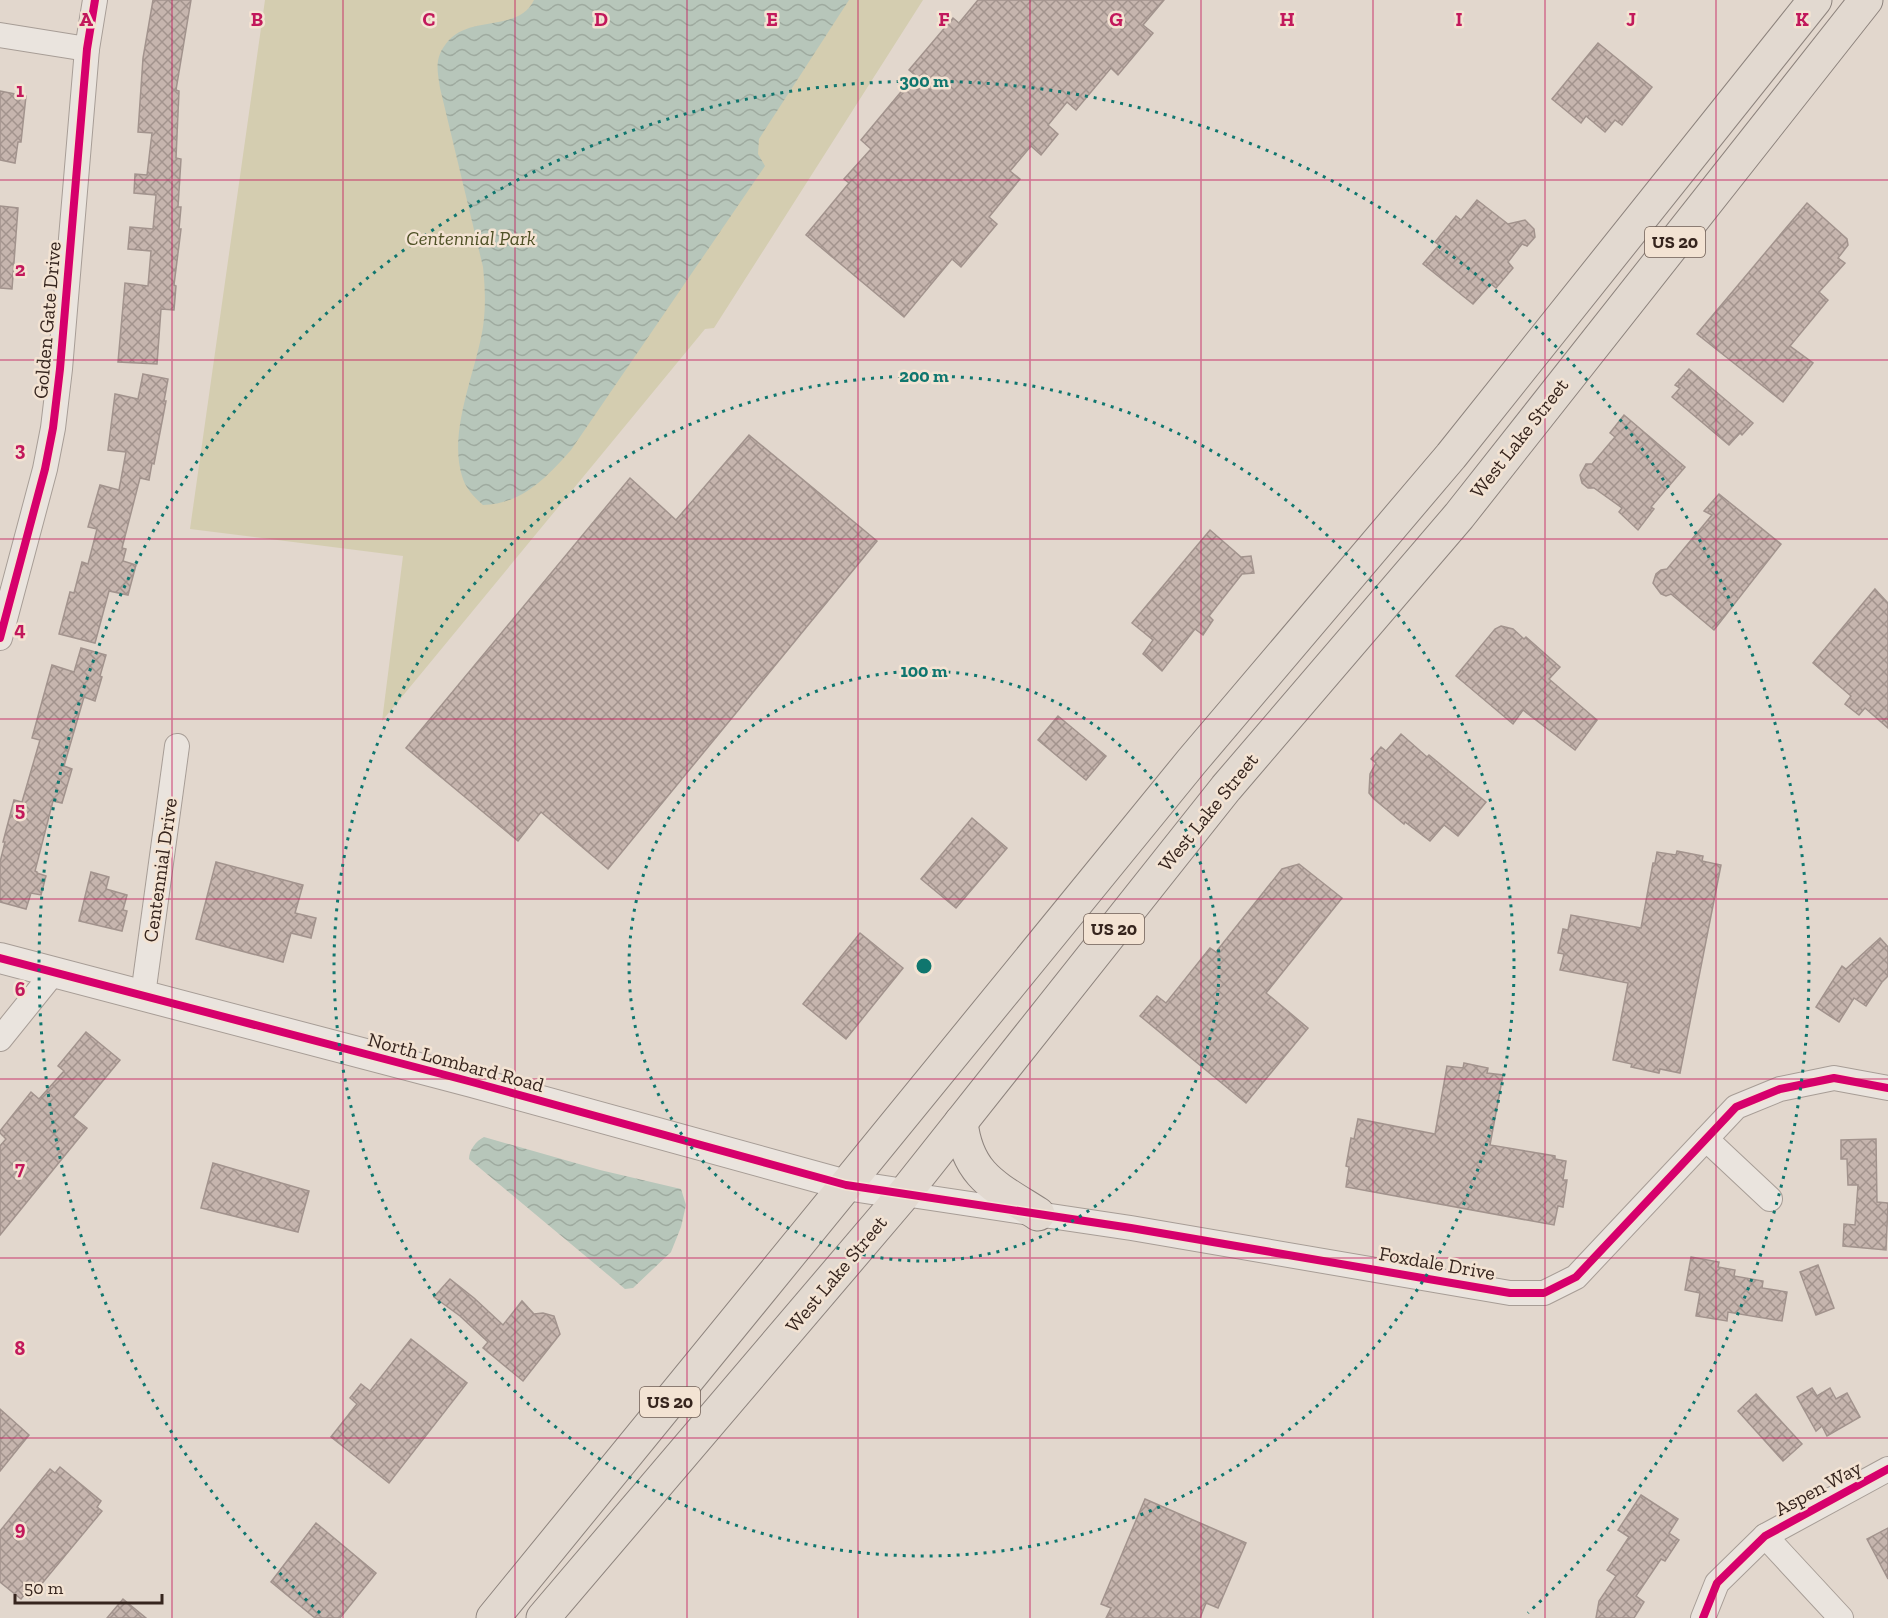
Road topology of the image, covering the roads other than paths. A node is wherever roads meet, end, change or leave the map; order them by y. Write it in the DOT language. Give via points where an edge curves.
graph roads {
  1 [pos="95,0"];
  2 [pos="1815,0"];
  3 [pos="1866,0"];
  4 [pos="0,35"];
  5 [pos="87,49"];
  6 [pos="0,638"];
  7 [pos="177,746"];
  8 [pos="0,958"];
  9 [pos="54,972"];
  10 [pos="143,995"];
  11 [pos="0,1039"];
  12 [pos="1888,1088"];
  13 [pos="961,1122"];
  14 [pos="1706,1139"];
  15 [pos="846,1185"];
  16 [pos="904,1194"];
  17 [pos="1770,1199"];
  18 [pos="1038,1214"];
  19 [pos="1888,1469"];
  20 [pos="1765,1536"];
  21 [pos="493,1618"];
  22 [pos="543,1618"];
  23 [pos="1703,1618"];
  24 [pos="1840,1618"];
  1 -- 5 [label="street, Golden Gate Drive"];
  2 -- 15 [label="main road, US 20" via="1451,456 1192,761"];
  3 -- 13 [label="main road, West Lake Street / US 20" via="1458,516 1226,788"];
  4 -- 5 [label="street"];
  5 -- 6 [label="street, Golden Gate Drive" via="53,428"];
  7 -- 10 [label="street, Centennial Drive"];
  8 -- 9 [label="street, North Lombard Road"];
  9 -- 10 [label="street, North Lombard Road"];
  9 -- 11 [label="street"];
  10 -- 15 [label="street, North Lombard Road"];
  12 -- 14 [label="street, Foxdale Drive" via="1834,1078 1780,1089 1736,1107"];
  13 -- 16 [label="main road, West Lake Street / US 20"];
  13 -- 18 [label="main road" via="963,1142 979,1171"];
  14 -- 17 [label="street"];
  14 -- 18 [label="street, Foxdale Drive" via="1576,1277 1544,1293 1510,1293"];
  15 -- 16 [label="street, North Lombard Road"];
  15 -- 21 [label="main road, US 20"];
  16 -- 18 [label="street, Foxdale Drive"];
  16 -- 22 [label="main road, West Lake Street / US 20"];
  19 -- 20 [label="street, Aspen Way"];
  20 -- 23 [label="street, Aspen Way" via="1717,1583"];
  20 -- 24 [label="street"];
}
